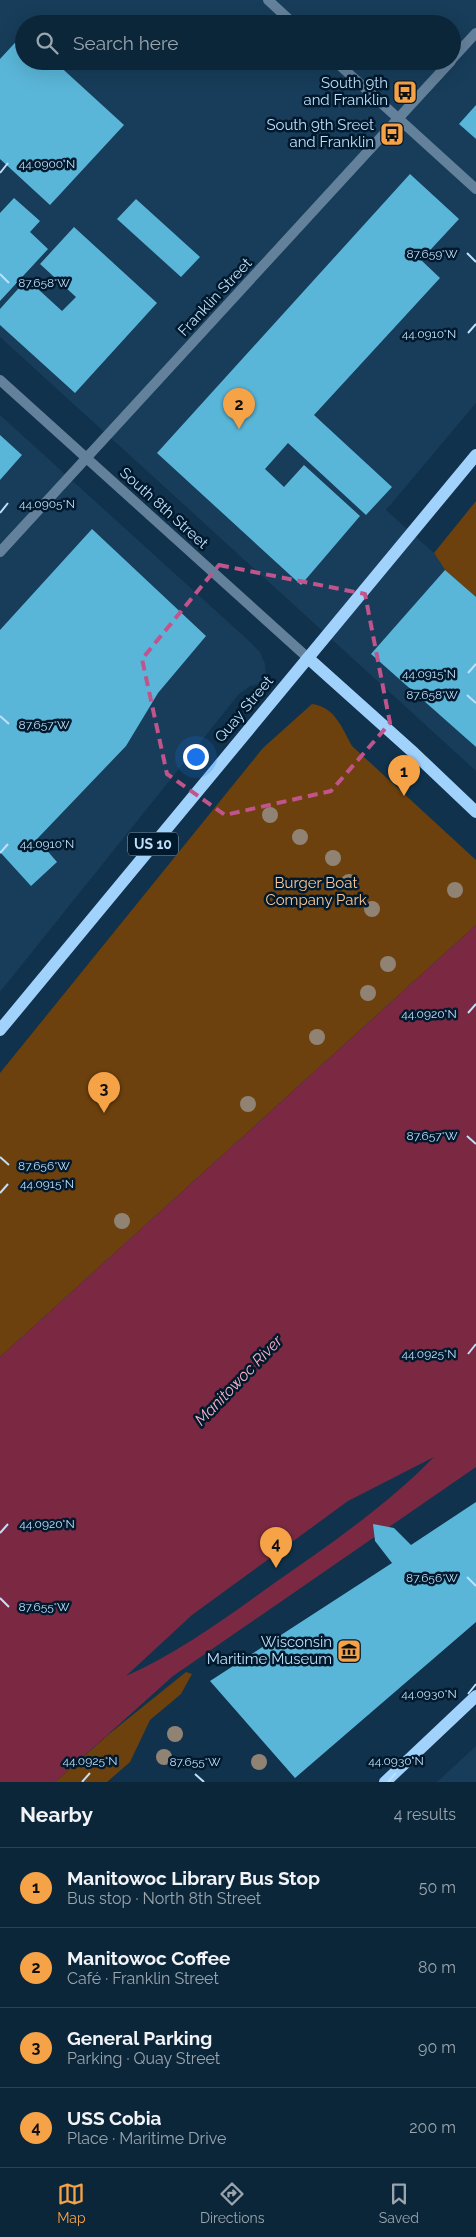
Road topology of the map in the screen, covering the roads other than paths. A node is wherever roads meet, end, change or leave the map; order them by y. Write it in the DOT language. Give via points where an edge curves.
graph roads {
  1 [pos="268,0"];
  2 [pos="284,15"];
  3 [pos="476,33"];
  4 [pos="461,49"];
  5 [pos="345,70"];
  6 [pos="442,70"];
  7 [pos="399,118"];
  8 [pos="476,189"];
  9 [pos="0,380"];
  10 [pos="476,455"];
  11 [pos="87,458"];
  12 [pos="0,552"];
  13 [pos="308,658"];
  14 [pos="476,812"];
  15 [pos="0,1030"];
  16 [pos="476,1696"];
  17 [pos="385,1782"];
  1 -- 2 [label="street"];
  3 -- 4 [label="street, Franklin Street"];
  5 -- 7 [label="street"];
  6 -- 7 [label="street, Franklin Street"];
  7 -- 8 [label="street"];
  7 -- 11 [label="street, Franklin Street"];
  9 -- 11 [label="street, South 8th Street"];
  10 -- 13 [label="main road, Quay Street"];
  11 -- 12 [label="street, Franklin Street"];
  11 -- 13 [label="street, South 8th Street"];
  13 -- 14 [label="main road"];
  13 -- 15 [label="main road, Quay Street / US 10"];
  16 -- 17 [label="main road"];
}
